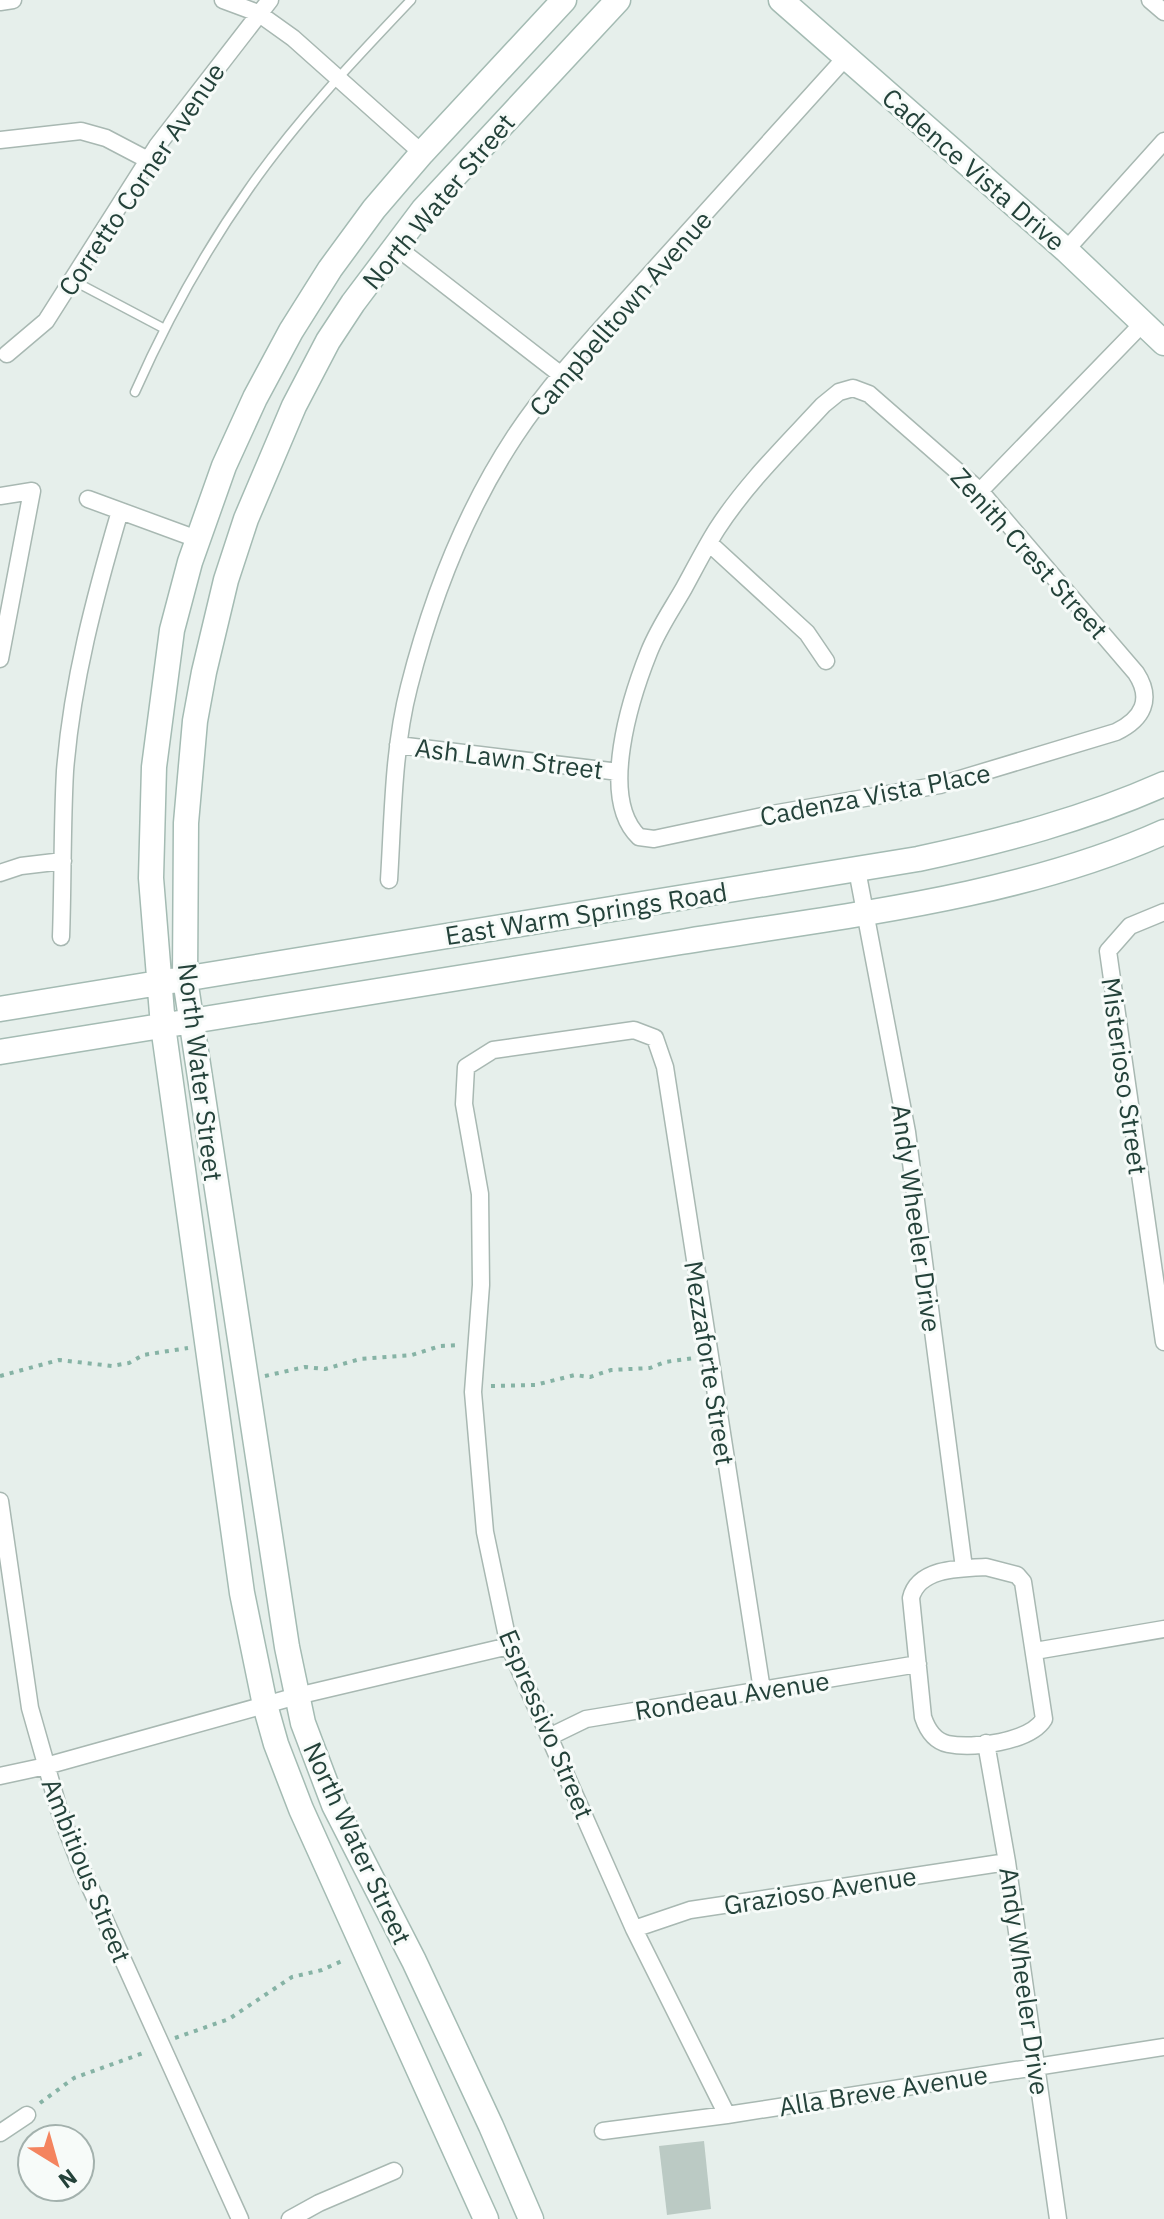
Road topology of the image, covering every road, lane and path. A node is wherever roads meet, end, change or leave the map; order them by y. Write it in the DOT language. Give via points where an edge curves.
graph roads {
  1 [pos="13,0"];
  2 [pos="223,0"];
  3 [pos="270,0"];
  4 [pos="411,0"];
  5 [pos="564,0"];
  6 [pos="618,0"];
  7 [pos="781,0"];
  8 [pos="1150,0"];
  9 [pos="0,2"];
  10 [pos="1164,12"];
  11 [pos="258,13"];
  12 [pos="846,57"];
  13 [pos="338,78"];
  14 [pos="0,140"];
  15 [pos="1164,141"];
  16 [pos="422,153"];
  17 [pos="148,160"];
  18 [pos="395,246"];
  19 [pos="1066,250"];
  20 [pos="72,280"];
  21 [pos="1144,322"];
  22 [pos="163,328"];
  23 [pos="1164,343"];
  24 [pos="7,354"];
  25 [pos="560,374"];
  26 [pos="135,392"];
  27 [pos="980,491"];
  28 [pos="0,496"];
  29 [pos="88,499"];
  30 [pos="120,511"];
  31 [pos="197,539"];
  32 [pos="709,543"];
  33 [pos="1,653"];
  34 [pos="826,661"];
  35 [pos="1145,706"];
  36 [pos="398,745"];
  37 [pos="619,772"];
  38 [pos="1164,784"];
  39 [pos="1164,832"];
  40 [pos="63,861"];
  41 [pos="857,870"];
  42 [pos="0,873"];
  43 [pos="389,880"];
  44 [pos="866,912"];
  45 [pos="1164,912"];
  46 [pos="61,937"];
  47 [pos="185,979"];
  48 [pos="159,982"];
  49 [pos="0,1009"];
  50 [pos="192,1022"];
  51 [pos="163,1026"];
  52 [pos="655,1038"];
  53 [pos="0,1052"];
  54 [pos="1164,1342"];
  55 [pos="476,1343"];
  56 [pos="206,1345"];
  57 [pos="709,1356"];
  58 [pos="0,1376"];
  59 [pos="247,1380"];
  60 [pos="473,1392"];
  61 [pos="0,1501"];
  62 [pos="964,1568"];
  63 [pos="1164,1629"];
  64 [pos="509,1646"];
  65 [pos="1035,1651"];
  66 [pos="918,1664"];
  67 [pos="762,1690"];
  68 [pos="297,1696"];
  69 [pos="265,1705"];
  70 [pos="551,1736"];
  71 [pos="986,1743"];
  72 [pos="46,1766"];
  73 [pos="0,1776"];
  74 [pos="1007,1862"];
  75 [pos="634,1929"];
  76 [pos="342,1961"];
  77 [pos="161,2045"];
  78 [pos="1164,2047"];
  79 [pos="1038,2067"];
  80 [pos="27,2115"];
  81 [pos="727,2115"];
  82 [pos="603,2131"];
  83 [pos="0,2133"];
  84 [pos="394,2171"];
  85 [pos="240,2219"];
  86 [pos="290,2219"];
  87 [pos="486,2219"];
  88 [pos="531,2219"];
  89 [pos="1058,2219"];
  1 -- 9 [label="street"];
  2 -- 11 [label="street"];
  3 -- 11 [label="street, Corretto Corner Avenue"];
  4 -- 13 [label="lane"];
  5 -- 16 [label="main road, North Water Street"];
  6 -- 18 [label="main road, North Water Street"];
  7 -- 12 [label="main road, Cadence Vista Drive"];
  8 -- 10 [label="street"];
  11 -- 13 [label="street"];
  11 -- 17 [label="street, Corretto Corner Avenue"];
  12 -- 19 [label="main road, Cadence Vista Drive"];
  12 -- 25 [label="street, Campbelltown Avenue"];
  13 -- 16 [label="street"];
  13 -- 22 [label="lane" via="250,187"];
  14 -- 17 [label="street" via="81,131"];
  15 -- 19 [label="street"];
  16 -- 31 [label="main road, North Water Street" via="365,221 291,331 230,453"];
  17 -- 20 [label="street, Corretto Corner Avenue"];
  18 -- 25 [label="street"];
  18 -- 47 [label="main road, North Water Street" via="345,315 294,406 226,580 195,721 186,837"];
  19 -- 21 [label="main road, Cadence Vista Drive"];
  20 -- 22 [label="lane"];
  20 -- 24 [label="street, Corretto Corner Avenue" via="46,321"];
  21 -- 23 [label="main road, Cadence Vista Drive"];
  21 -- 27 [label="street"];
  22 -- 26 [label="lane"];
  25 -- 36 [label="street, Campbelltown Avenue" via="496,468 445,573 416,661"];
  27 -- 32 [label="street, Zenith Crest Street" via="869,394 853,388 823,405 742,495"];
  27 -- 35 [label="street, Zenith Crest Street" via="1136,673"];
  28 -- 33 [label="street" via="32,491"];
  29 -- 30 [label="street"];
  30 -- 31 [label="street"];
  30 -- 40 [label="street" via="90,617 77,688 66,769"];
  31 -- 48 [label="main road, North Water Street" via="172,630 154,767 151,878"];
  32 -- 34 [label="street" via="807,633"];
  32 -- 37 [label="street" via="650,650 627,724"];
  35 -- 37 [label="street, Cadenza Vista Place" via="1132,724 1116,732 955,782 654,839 639,837 629,827"];
  36 -- 37 [label="street, Ash Lawn Street"];
  36 -- 43 [label="street, Campbelltown Avenue"];
  38 -- 41 [label="main road, East Warm Springs Road" via="1045,829"];
  39 -- 44 [label="main road, East Warm Springs Road" via="1031,878"];
  40 -- 42 [label="street"];
  40 -- 46 [label="street"];
  41 -- 44 [label="street, Andy Wheeler Drive"];
  41 -- 47 [label="main road, East Warm Springs Road"];
  44 -- 50 [label="main road, East Warm Springs Road"];
  44 -- 62 [label="street, Andy Wheeler Drive" via="907,1132"];
  45 -- 54 [label="street, Misterioso Street" via="1130,926 1108,951"];
  47 -- 48 [label="main road, East Warm Springs Road"];
  47 -- 50 [label="main road, North Water Street"];
  48 -- 49 [label="main road, East Warm Springs Road"];
  48 -- 51 [label="main road, North Water Street"];
  50 -- 51 [label="main road, East Warm Springs Road"];
  50 -- 59 [label="main road, North Water Street"];
  51 -- 53 [label="main road, East Warm Springs Road"];
  51 -- 56 [label="main road, North Water Street"];
  52 -- 55 [label="street, Espressivo Street" via="634,1030 493,1050 466,1067 464,1104 480,1194"];
  52 -- 57 [label="street, Mezzaforte Street" via="665,1067"];
  55 -- 59 [label="path"];
  55 -- 60 [label="street, Espressivo Street"];
  56 -- 58 [label="path" via="112,1366 59,1360"];
  56 -- 69 [label="main road, North Water Street" via="242,1593"];
  57 -- 60 [label="path"];
  57 -- 67 [label="street, Mezzaforte Street"];
  59 -- 68 [label="main road, North Water Street"];
  60 -- 64 [label="street, Espressivo Street" via="485,1532"];
  61 -- 72 [label="street, Ambitious Street" via="30,1708"];
  62 -- 65 [label="street" via="986,1567 1017,1575 1023,1582"];
  62 -- 66 [label="street" via="935,1573 913,1589"];
  63 -- 65 [label="street"];
  64 -- 68 [label="street"];
  64 -- 70 [label="street, Espressivo Street"];
  65 -- 71 [label="street" via="1044,1719 1027,1736"];
  66 -- 67 [label="street, Rondeau Avenue"];
  66 -- 71 [label="street" via="927,1729 947,1744"];
  67 -- 70 [label="street, Rondeau Avenue" via="586,1719"];
  68 -- 69 [label="street"];
  68 -- 88 [label="main road, North Water Street" via="334,1805 420,1974"];
  69 -- 72 [label="street"];
  69 -- 87 [label="main road, North Water Street" via="301,1809"];
  70 -- 75 [label="street, Espressivo Street"];
  71 -- 74 [label="street, Andy Wheeler Drive"];
  72 -- 73 [label="street"];
  72 -- 77 [label="street, Ambitious Street" via="81,1867"];
  74 -- 75 [label="street, Grazioso Avenue" via="690,1910"];
  74 -- 79 [label="street, Andy Wheeler Drive"];
  75 -- 81 [label="street, Espressivo Street"];
  76 -- 77 [label="path" via="292,1977 229,2019"];
  77 -- 80 [label="path" via="74,2078"];
  77 -- 85 [label="street, Ambitious Street"];
  78 -- 79 [label="street, Alla Breve Avenue"];
  79 -- 81 [label="street, Alla Breve Avenue"];
  79 -- 89 [label="street, Andy Wheeler Drive"];
  80 -- 83 [label="street"];
  81 -- 82 [label="street, Alla Breve Avenue"];
  84 -- 86 [label="street"];
}
